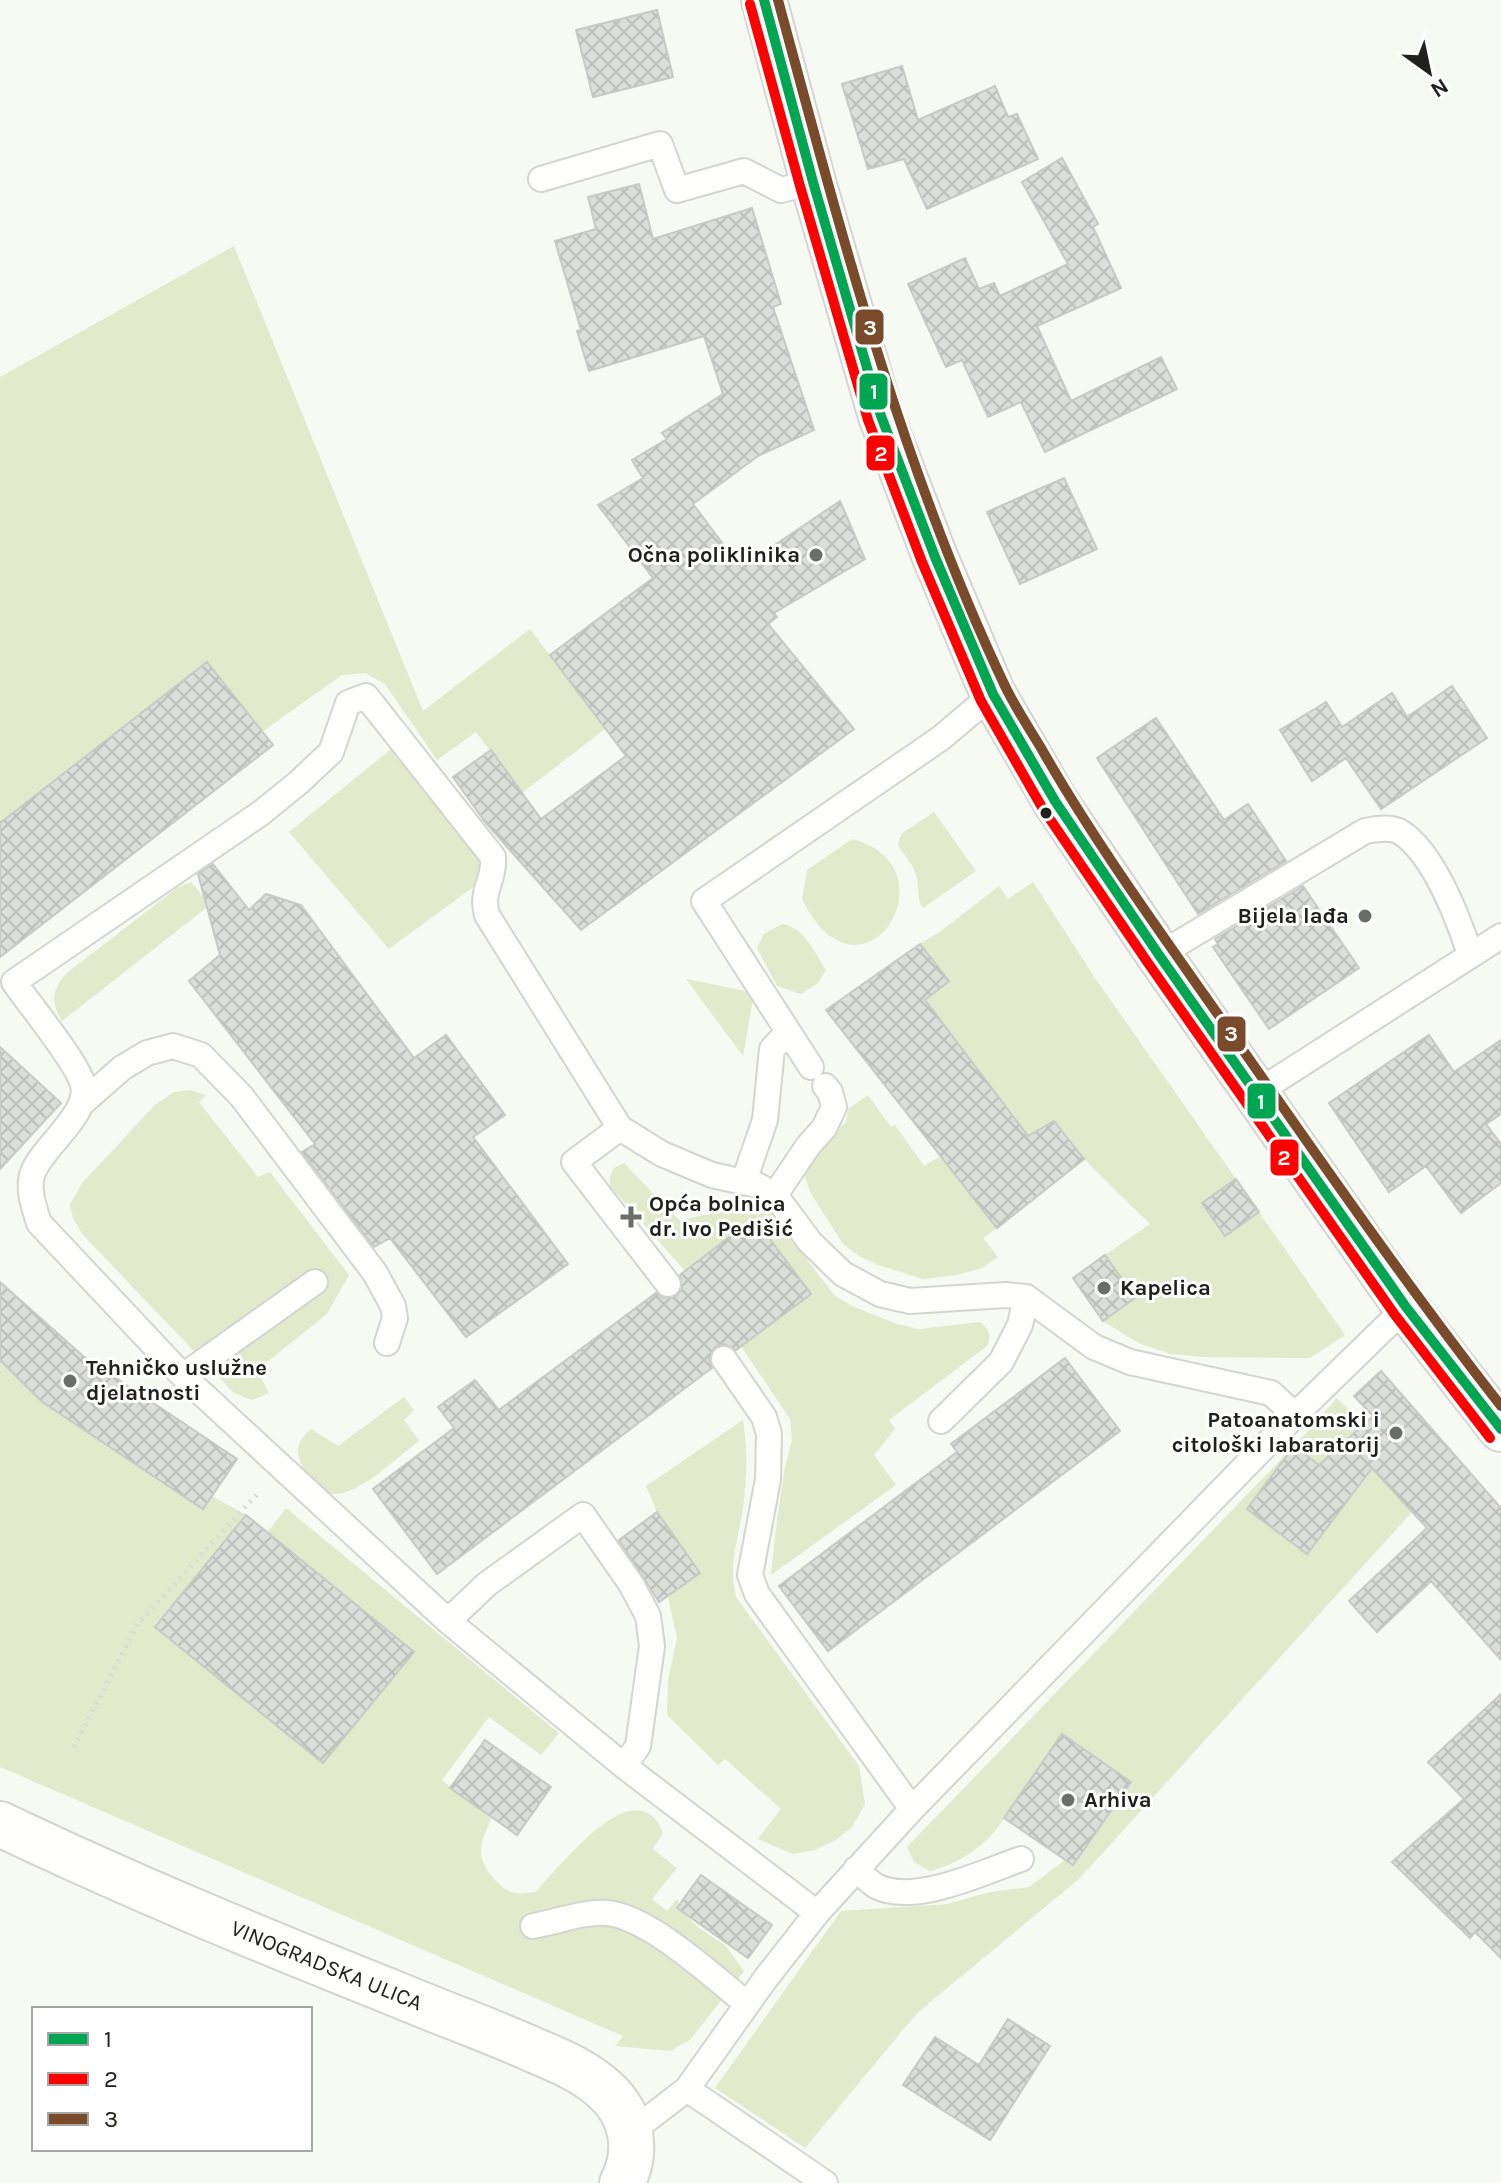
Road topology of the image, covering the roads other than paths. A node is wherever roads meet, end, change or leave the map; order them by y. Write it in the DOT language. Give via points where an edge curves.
graph roads {
  1 [pos="764,0"];
  2 [pos="541,179"];
  3 [pos="813,182"];
  4 [pos="993,694"];
  5 [pos="1501,936"];
  6 [pos="1470,954"];
  7 [pos="1159,955"];
  8 [pos="788,1032"];
  9 [pos="1256,1093"];
  10 [pos="81,1104"];
  11 [pos="620,1128"];
  12 [pos="744,1181"];
  13 [pos="775,1195"];
  14 [pos="315,1282"];
  15 [pos="668,1284"];
  16 [pos="1026,1297"];
  17 [pos="1406,1307"];
  18 [pos="387,1343"];
  19 [pos="724,1359"];
  20 [pos="183,1376"];
  21 [pos="1295,1415"];
  22 [pos="941,1421"];
  23 [pos="1501,1429"];
  24 [pos="448,1621"];
  25 [pos="624,1766"];
  26 [pos="912,1809"];
  27 [pos="0,1824"];
  28 [pos="1021,1859"];
  29 [pos="856,1869"];
  30 [pos="817,1913"];
  31 [pos="533,1926"];
  32 [pos="747,2004"];
  33 [pos="687,2089"];
  34 [pos="631,2132"];
  35 [pos="622,2183"];
  36 [pos="825,2183"];
  1 -- 3 [label="main road"];
  2 -- 3 [label="lane" via="660,144 677,190 744,171 781,190"];
  3 -- 4 [label="main road" via="881,416"];
  4 -- 7 [label="main road" via="1055,801"];
  4 -- 8 [label="lane" via="941,738 704,901"];
  5 -- 6 [label="lane"];
  6 -- 7 [label="lane" via="1427,858 1400,831 1383,828 1365,831"];
  6 -- 9 [label="lane"];
  7 -- 9 [label="main road"];
  8 -- 12 [label="lane" via="772,1049 765,1120"];
  8 -- 13 [label="lane" via="830,1092 834,1107"];
  9 -- 17 [label="main road"];
  10 -- 11 [label="lane" via="84,1086 75,1069 14,982 298,783 331,752 348,703 366,696 493,857 483,896 487,915"];
  10 -- 18 [label="lane" via="147,1053 173,1046 201,1055 242,1097 375,1273 393,1306"];
  10 -- 20 [label="lane" via="32,1173 31,1198 39,1223"];
  11 -- 12 [label="lane" via="675,1160"];
  11 -- 15 [label="lane" via="574,1162"];
  12 -- 13 [label="lane"];
  13 -- 16 [label="lane" via="830,1264 880,1294 910,1301"];
  14 -- 20 [label="lane"];
  16 -- 21 [label="lane" via="1094,1347 1130,1362 1271,1393"];
  16 -- 22 [label="lane" via="1020,1325 1001,1362"];
  17 -- 21 [label="lane"];
  17 -- 23 [label="main road"];
  19 -- 26 [label="lane" via="764,1417 769,1434 768,1479 750,1575 757,1594"];
  20 -- 24 [label="lane"];
  21 -- 26 [label="lane"];
  24 -- 25 [label="lane"];
  24 -- 25 [label="lane" via="487,1584 583,1515 648,1616 652,1646 638,1746"];
  25 -- 30 [label="lane"];
  26 -- 29 [label="lane"];
  27 -- 34 [label="main road, VINOGRADSKA ULICA" via="130,1884 563,2063 604,2089 619,2105"];
  28 -- 29 [label="lane" via="947,1885 900,1893 875,1885"];
  29 -- 30 [label="lane"];
  30 -- 32 [label="lane"];
  31 -- 32 [label="lane" via="606,1913 627,1917"];
  32 -- 33 [label="lane"];
  33 -- 34 [label="lane"];
  33 -- 36 [label="lane"];
  34 -- 35 [label="main road"];
}
